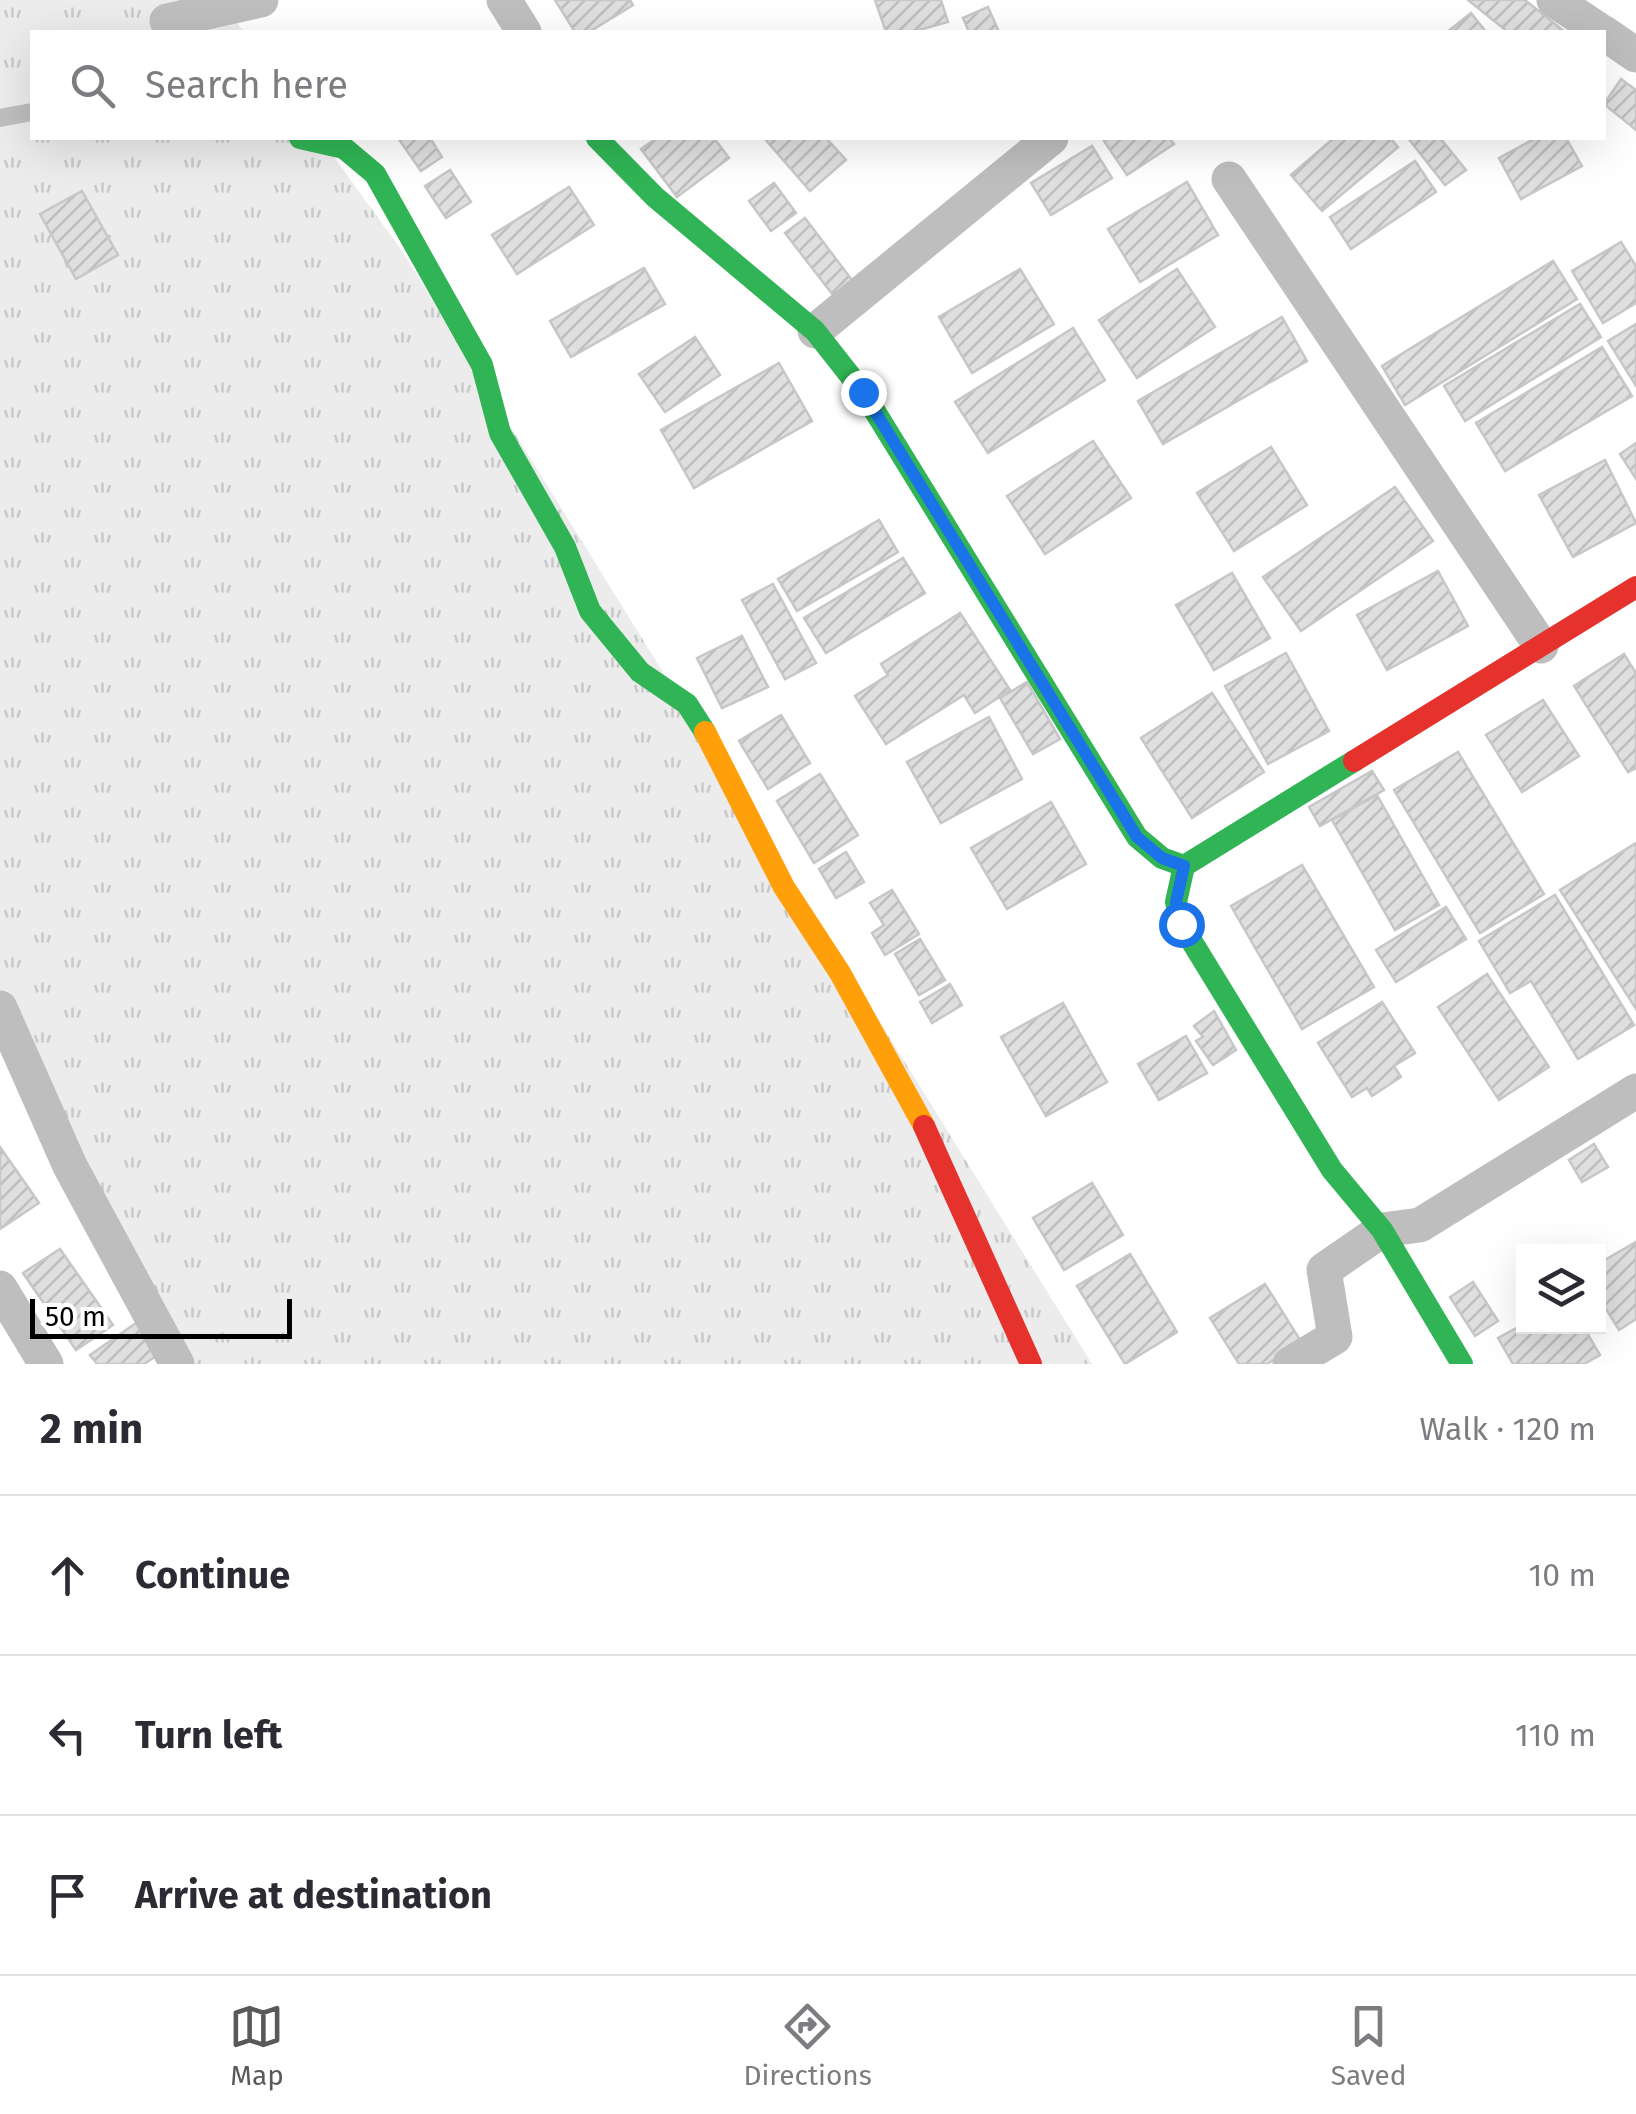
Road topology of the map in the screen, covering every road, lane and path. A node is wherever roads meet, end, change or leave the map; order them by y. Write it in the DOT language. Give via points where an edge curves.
graph roads {
  1 [pos="261,0"];
  2 [pos="504,0"];
  3 [pos="1554,0"];
  4 [pos="163,22"];
  5 [pos="523,30"];
  6 [pos="1599,30"];
  7 [pos="1606,35"];
  8 [pos="1636,55"];
  9 [pos="30,112"];
  10 [pos="0,118"];
  11 [pos="309,140"];
  12 [pos="599,140"];
  13 [pos="1049,140"];
  14 [pos="1229,179"];
  15 [pos="815,331"];
  16 [pos="1636,587"];
  17 [pos="1541,646"];
  18 [pos="1184,866"];
  19 [pos="0,1008"];
  20 [pos="1636,1092"];
  21 [pos="1382,1230"];
  22 [pos="0,1288"];
  23 [pos="46,1364"];
  24 [pos="178,1364"];
  25 [pos="1031,1364"];
  26 [pos="1290,1364"];
  27 [pos="1462,1364"];
  1 -- 4 [label="street"];
  2 -- 5 [label="street"];
  3 -- 6 [label="street"];
  7 -- 8 [label="street"];
  9 -- 10 [label="lane"];
  11 -- 25 [label="street" via="344,148 375,174 482,364 500,433 565,546 590,611 640,672 687,704 716,749 784,886 938,1152"];
  12 -- 15 [label="street"];
  13 -- 15 [label="street"];
  14 -- 17 [label="street"];
  15 -- 18 [label="street" via="863,392 1137,837"];
  16 -- 17 [label="street"];
  17 -- 18 [label="street"];
  18 -- 21 [label="street" via="1176,902 1181,924 1332,1170"];
  19 -- 24 [label="street" via="70,1166"];
  20 -- 21 [label="street" via="1420,1225"];
  21 -- 26 [label="street" via="1324,1270 1336,1337"];
  21 -- 27 [label="street"];
  22 -- 23 [label="street"];
}
